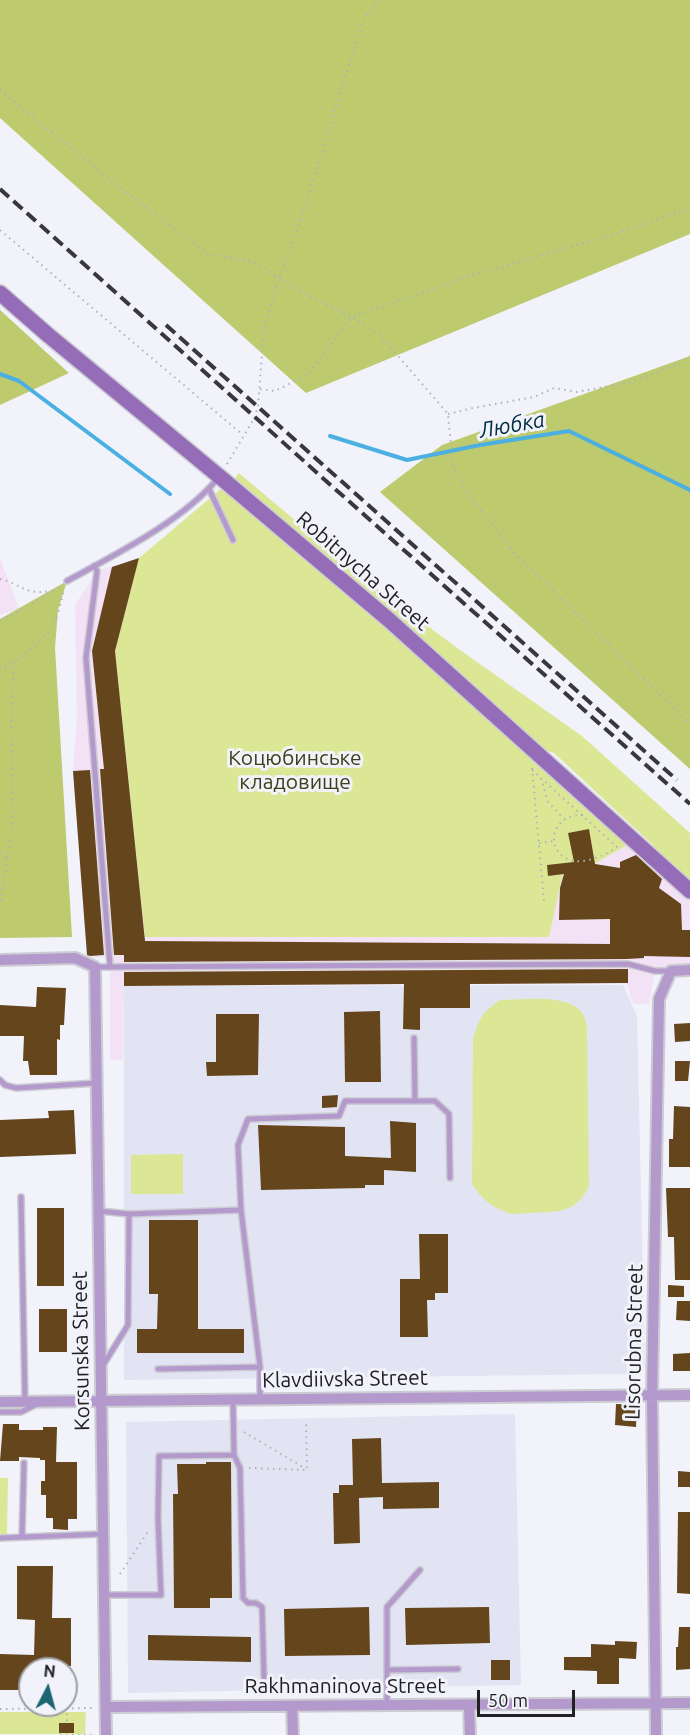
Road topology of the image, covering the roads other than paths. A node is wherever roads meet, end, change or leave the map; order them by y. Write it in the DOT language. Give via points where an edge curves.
graph roads {
  1 [pos="0,293"];
  2 [pos="220,477"];
  3 [pos="209,489"];
  4 [pos="233,540"];
  5 [pos="94,566"];
  6 [pos="67,581"];
  7 [pos="690,891"];
  8 [pos="0,960"];
  9 [pos="110,966"];
  10 [pos="95,967"];
  11 [pos="690,970"];
  12 [pos="671,971"];
  13 [pos="414,1038"];
  14 [pos="0,1080"];
  15 [pos="97,1083"];
  16 [pos="415,1101"];
  17 [pos="450,1178"];
  18 [pos="21,1197"];
  19 [pos="241,1210"];
  20 [pos="99,1211"];
  21 [pos="129,1214"];
  22 [pos="260,1367"];
  23 [pos="101,1369"];
  24 [pos="158,1369"];
  25 [pos="652,1395"];
  26 [pos="690,1395"];
  27 [pos="232,1400"];
  28 [pos="260,1400"];
  29 [pos="0,1402"];
  30 [pos="25,1402"];
  31 [pos="41,1402"];
  32 [pos="101,1402"];
  33 [pos="0,1412"];
  34 [pos="234,1455"];
  35 [pos="24,1463"];
  36 [pos="103,1534"];
  37 [pos="22,1537"];
  38 [pos="0,1538"];
  39 [pos="420,1570"];
  40 [pos="104,1595"];
  41 [pos="458,1669"];
  42 [pos="387,1670"];
  43 [pos="264,1677"];
  44 [pos="690,1703"];
  45 [pos="656,1704"];
  46 [pos="387,1705"];
  47 [pos="469,1705"];
  48 [pos="292,1706"];
  49 [pos="106,1707"];
  50 [pos="106,1735"];
  51 [pos="293,1735"];
  52 [pos="470,1735"];
  53 [pos="656,1735"];
  1 -- 2 [label="street, Robitnycha Street"];
  2 -- 3 [label="lane"];
  2 -- 7 [label="street, Robitnycha Street" via="389,620"];
  3 -- 4 [label="lane"];
  3 -- 5 [label="lane" via="153,532"];
  5 -- 6 [label="lane"];
  5 -- 9 [label="lane" via="97,571 86,658"];
  8 -- 10 [label="street" via="75,958"];
  9 -- 10 [label="lane"];
  9 -- 12 [label="lane" via="628,964"];
  10 -- 15 [label="street, Korsunska Street"];
  11 -- 12 [label="street"];
  12 -- 25 [label="street, Lisorubna Street" via="659,999"];
  13 -- 16 [label="lane"];
  14 -- 15 [label="lane" via="16,1088"];
  15 -- 20 [label="street, Korsunska Street"];
  16 -- 17 [label="lane" via="435,1101 449,1114"];
  16 -- 19 [label="lane" via="345,1101 339,1116 248,1119 238,1145"];
  18 -- 30 [label="lane"];
  19 -- 21 [label="lane"];
  19 -- 22 [label="lane"];
  20 -- 21 [label="lane"];
  20 -- 23 [label="street, Korsunska Street"];
  21 -- 23 [label="lane" via="128,1325"];
  22 -- 24 [label="lane"];
  22 -- 28 [label="lane"];
  23 -- 32 [label="street, Korsunska Street"];
  25 -- 26 [label="street, Klavdiivska Street"];
  25 -- 28 [label="street, Klavdiivska Street"];
  25 -- 45 [label="street, Lisorubna Street"];
  27 -- 28 [label="street, Klavdiivska Street"];
  27 -- 32 [label="street, Klavdiivska Street"];
  27 -- 34 [label="lane"];
  29 -- 30 [label="street, Klavdiivska Street"];
  30 -- 31 [label="street, Klavdiivska Street"];
  31 -- 32 [label="street, Klavdiivska Street"];
  31 -- 33 [label="lane" via="21,1412"];
  32 -- 36 [label="street, Korsunska Street"];
  34 -- 40 [label="lane" via="159,1456 161,1595"];
  34 -- 43 [label="lane" via="240,1468 243,1598 262,1607"];
  35 -- 37 [label="lane"];
  36 -- 37 [label="lane"];
  36 -- 40 [label="street, Korsunska Street"];
  37 -- 38 [label="lane"];
  39 -- 42 [label="lane" via="387,1606"];
  40 -- 49 [label="street, Korsunska Street"];
  41 -- 42 [label="lane"];
  42 -- 46 [label="lane"];
  44 -- 45 [label="street, Rakhmaninova Street"];
  45 -- 47 [label="street, Rakhmaninova Street"];
  45 -- 53 [label="street, Lisorubna Street"];
  46 -- 47 [label="street, Rakhmaninova Street"];
  46 -- 48 [label="street, Rakhmaninova Street"];
  47 -- 52 [label="street"];
  48 -- 49 [label="street, Rakhmaninova Street"];
  48 -- 51 [label="street"];
  49 -- 50 [label="street, Korsunska Street"];
}
